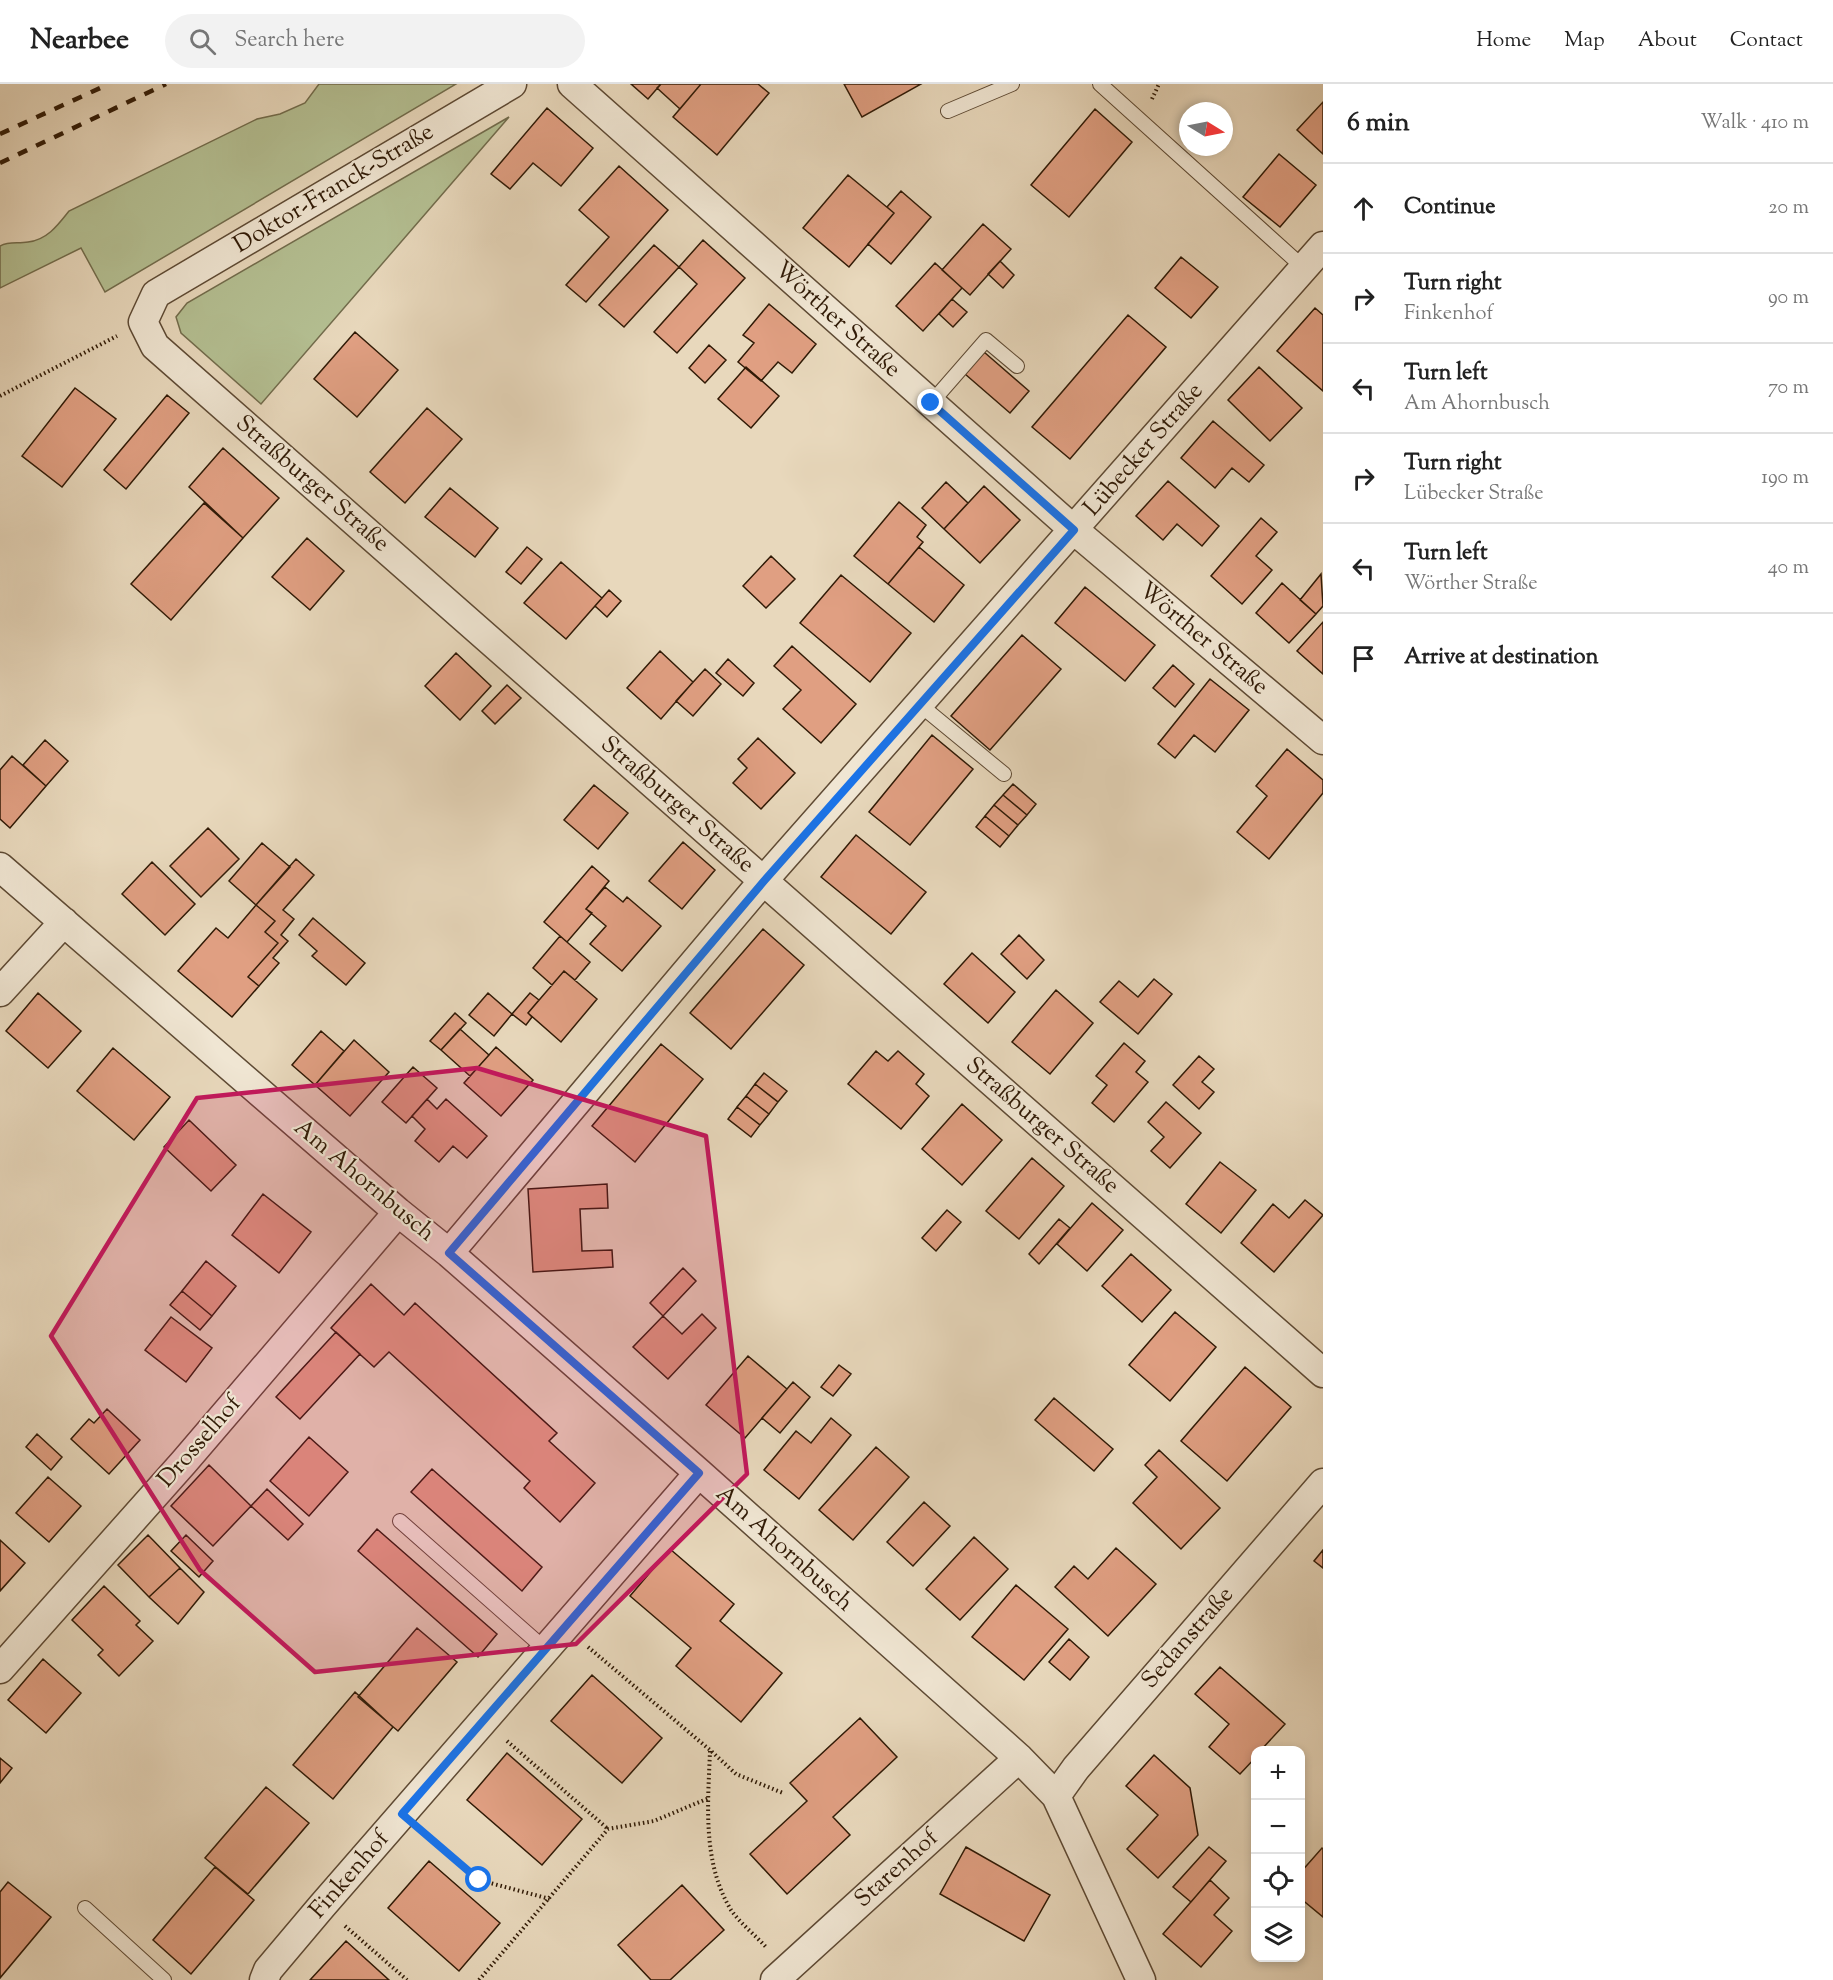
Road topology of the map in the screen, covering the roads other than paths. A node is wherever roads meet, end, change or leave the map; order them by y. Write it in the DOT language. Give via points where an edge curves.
graph roads {
  1 [pos="512,84"];
  2 [pos="572,84"];
  3 [pos="1012,84"];
  4 [pos="1100,84"];
  5 [pos="948,111"];
  6 [pos="1323,246"];
  7 [pos="1304,268"];
  8 [pos="143,322"];
  9 [pos="1017,366"];
  10 [pos="931,403"];
  11 [pos="1074,530"];
  12 [pos="919,704"];
  13 [pos="1323,740"];
  14 [pos="1004,774"];
  15 [pos="0,867"];
  16 [pos="764,881"];
  17 [pos="64,922"];
  18 [pos="0,993"];
  19 [pos="398,1212"];
  20 [pos="449,1253"];
  21 [pos="1323,1374"];
  22 [pos="699,1473"];
  23 [pos="1323,1483"];
  24 [pos="400,1521"];
  25 [pos="545,1650"];
  26 [pos="0,1669"];
  27 [pos="1019,1758"];
  28 [pos="1056,1796"];
  29 [pos="85,1908"];
  30 [pos="781,1974"];
  31 [pos="164,1980"];
  32 [pos="264,1980"];
  33 [pos="1141,1980"];
  1 -- 8 [label="street, Doktor-Franck-Straße" via="156,294"];
  2 -- 10 [label="street, Wörther Straße"];
  3 -- 5 [label="lane"];
  4 -- 7 [label="lane"];
  6 -- 7 [label="street, Lübecker Straße"];
  7 -- 11 [label="street, Lübecker Straße"];
  8 -- 16 [label="street, Straßburger Straße" via="155,346"];
  9 -- 10 [label="lane" via="986,340"];
  10 -- 11 [label="street, Wörther Straße"];
  11 -- 12 [label="street, Lübecker Straße"];
  11 -- 13 [label="street, Wörther Straße"];
  12 -- 14 [label="lane"];
  12 -- 16 [label="street, Lübecker Straße"];
  15 -- 17 [label="street, Am Ahornbusch"];
  16 -- 20 [label="street, Lübecker Straße"];
  16 -- 21 [label="street, Straßburger Straße"];
  17 -- 18 [label="street"];
  17 -- 19 [label="street, Am Ahornbusch"];
  19 -- 20 [label="street, Am Ahornbusch"];
  19 -- 26 [label="street, Drosselhof"];
  20 -- 22 [label="street, Am Ahornbusch"];
  22 -- 25 [label="street, Finkenhof"];
  22 -- 27 [label="street, Am Ahornbusch"];
  23 -- 28 [label="street, Sedanstraße"];
  24 -- 25 [label="lane"];
  25 -- 32 [label="street, Finkenhof" via="322,1906 268,1970"];
  27 -- 28 [label="street, Am Ahornbusch"];
  27 -- 30 [label="street, Starenhof"];
  28 -- 33 [label="street, Am Ahornbusch"];
  29 -- 31 [label="lane"];
}
